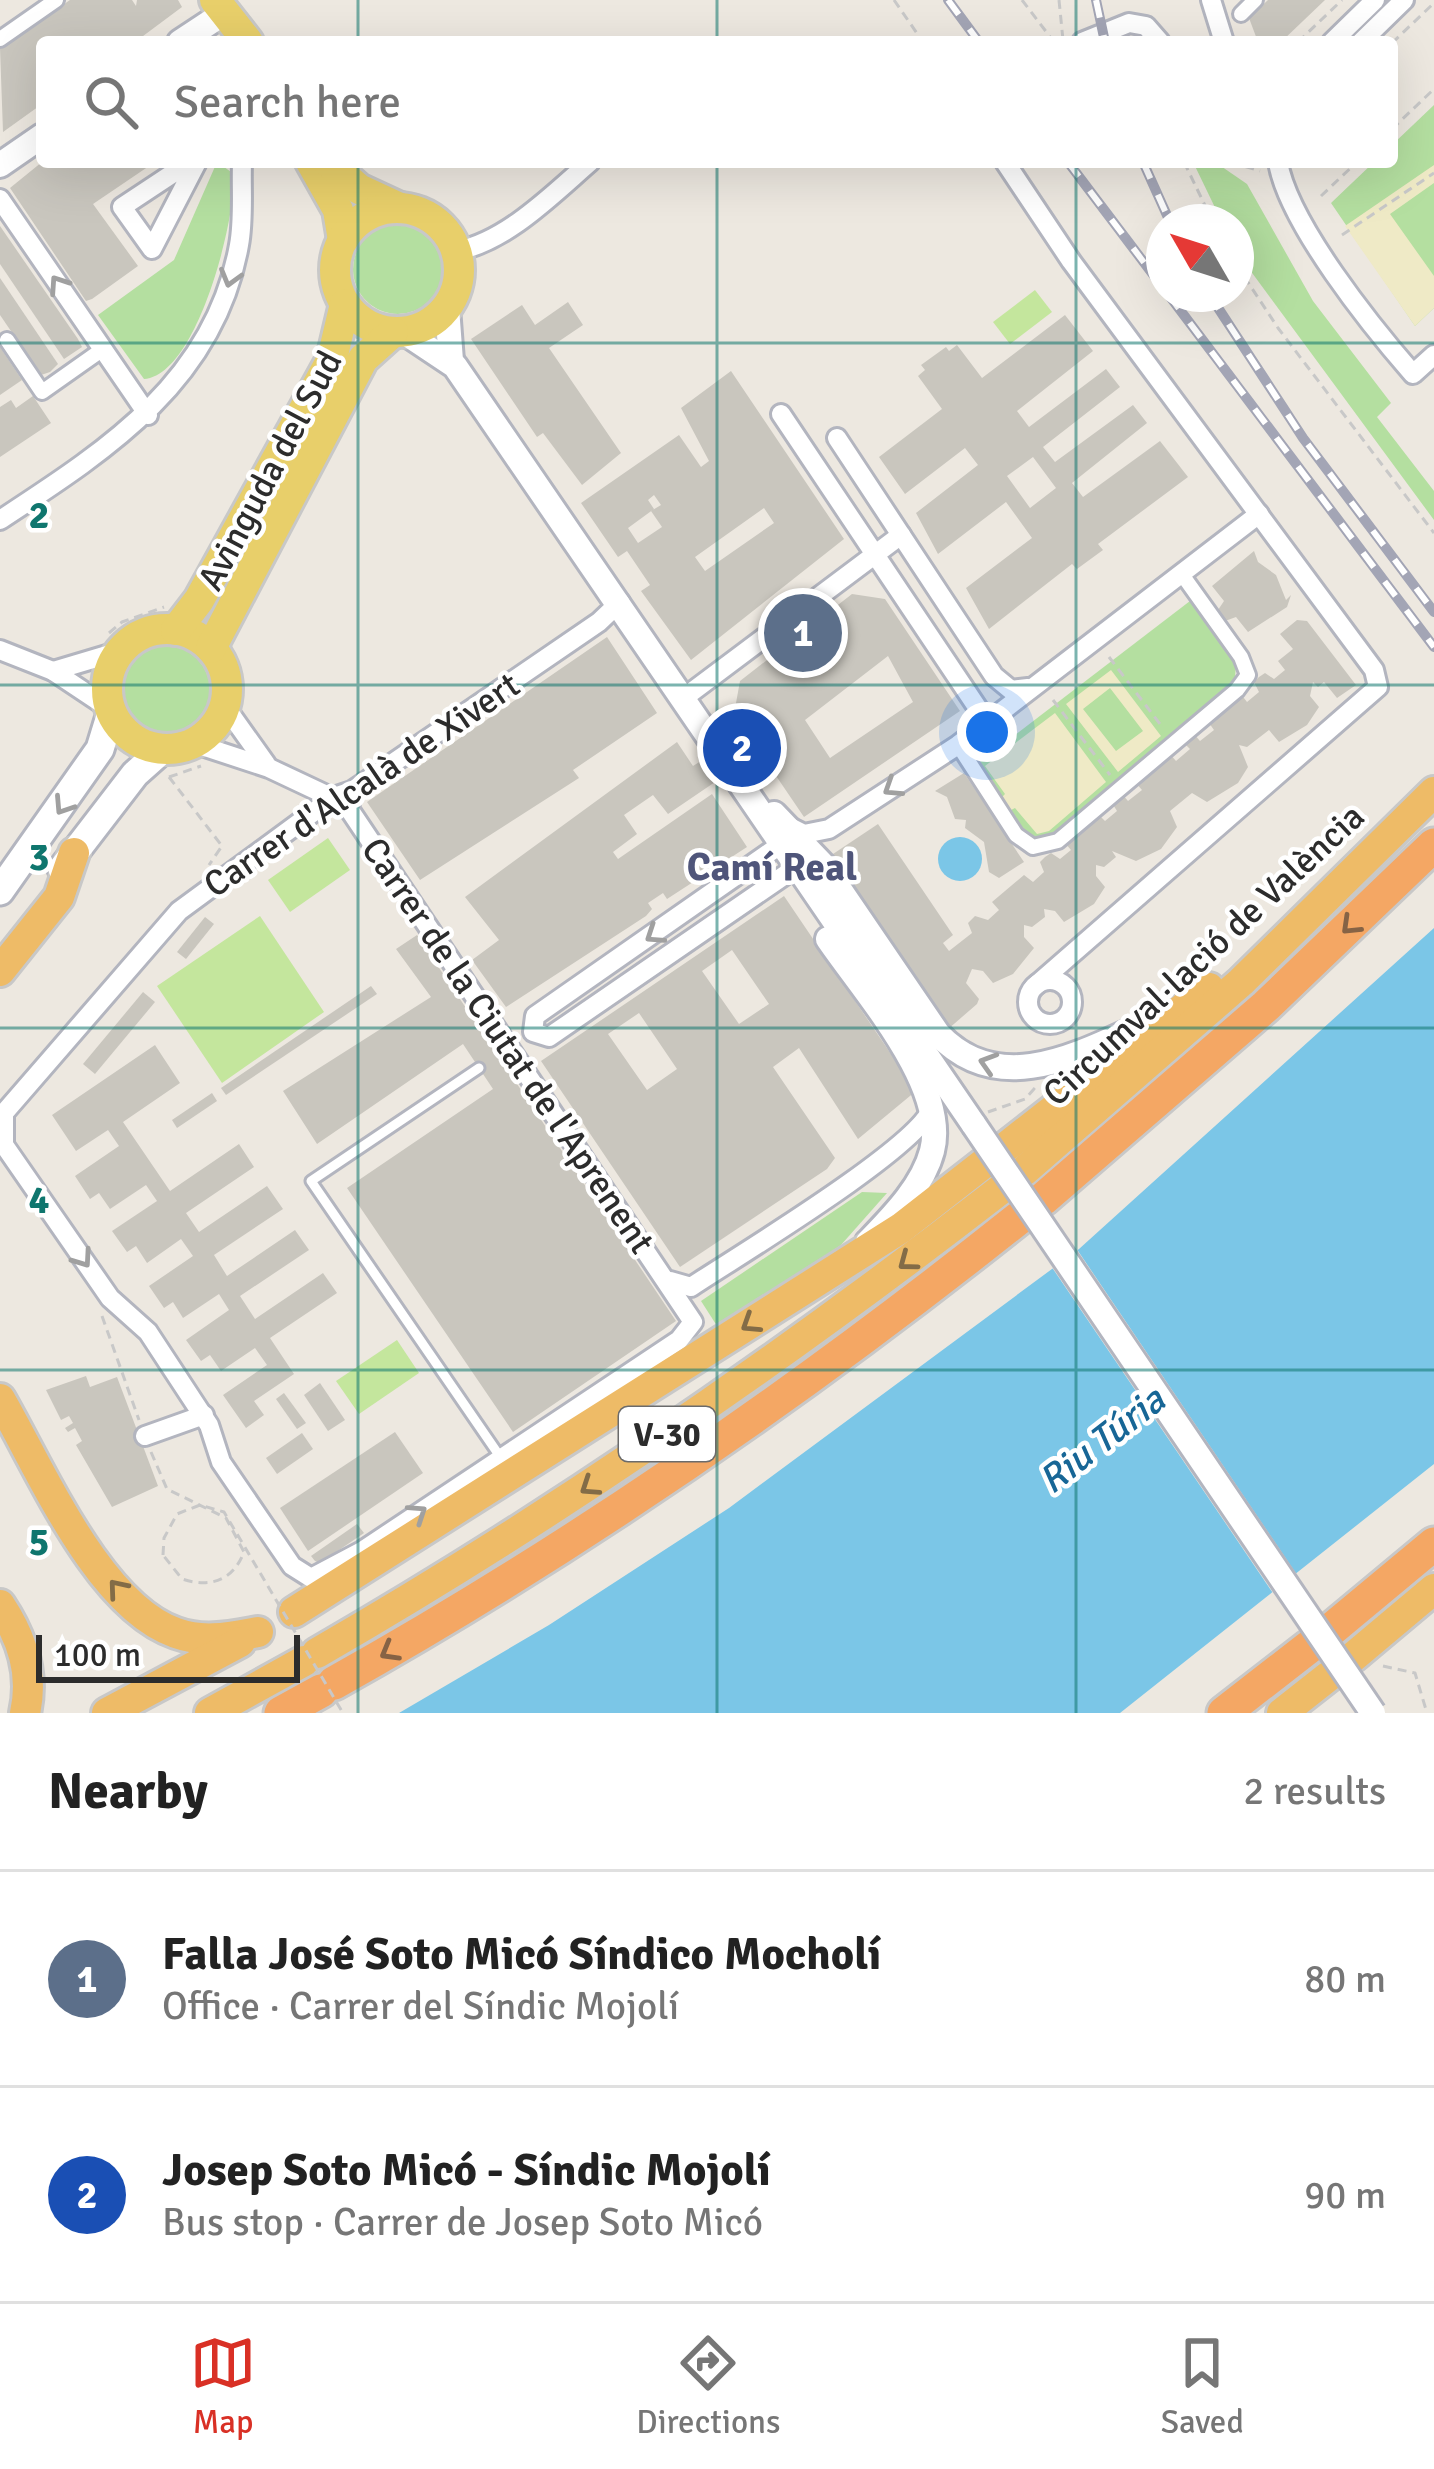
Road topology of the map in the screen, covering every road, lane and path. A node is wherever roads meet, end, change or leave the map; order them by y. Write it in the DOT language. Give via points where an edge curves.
graph roads {
  1 [pos="56,0"];
  2 [pos="894,0"];
  3 [pos="1022,0"];
  4 [pos="1059,0"];
  5 [pos="1211,0"];
  6 [pos="1255,0"];
  7 [pos="1342,0"];
  8 [pos="1376,0"];
  9 [pos="1404,0"];
  10 [pos="1434,3"];
  11 [pos="1241,14"];
  12 [pos="230,24"];
  13 [pos="197,36"];
  14 [pos="918,36"];
  15 [pos="1049,36"];
  16 [pos="1063,36"];
  17 [pos="1097,36"];
  18 [pos="1155,36"];
  19 [pos="1222,36"];
  20 [pos="1304,36"];
  21 [pos="1338,36"];
  22 [pos="1366,36"];
  23 [pos="1398,37"];
  24 [pos="0,39"];
  25 [pos="1434,89"];
  26 [pos="1398,123"];
  27 [pos="36,140"];
  28 [pos="0,165"];
  29 [pos="184,168"];
  30 [pos="190,168"];
  31 [pos="242,168"];
  32 [pos="314,168"];
  33 [pos="335,168"];
  34 [pos="583,168"];
  35 [pos="1009,168"];
  36 [pos="1187,168"];
  37 [pos="1274,168"];
  38 [pos="1351,168"];
  39 [pos="1434,173"];
  40 [pos="1321,196"];
  41 [pos="0,199"];
  42 [pos="1204,204"];
  43 [pos="400,208"];
  44 [pos="1342,235"];
  45 [pos="343,240"];
  46 [pos="457,250"];
  47 [pos="1254,291"];
  48 [pos="345,304"];
  49 [pos="447,308"];
  50 [pos="399,332"];
  51 [pos="7,340"];
  52 [pos="103,349"];
  53 [pos="1434,355"];
  54 [pos="451,362"];
  55 [pos="148,415"];
  56 [pos="781,415"];
  57 [pos="837,438"];
  58 [pos="1259,514"];
  59 [pos="0,520"];
  60 [pos="1434,533"];
  61 [pos="901,536"];
  62 [pos="875,554"];
  63 [pos="1181,573"];
  64 [pos="620,602"];
  65 [pos="178,617"];
  66 [pos="214,640"];
  67 [pos="0,650"];
  68 [pos="106,650"];
  69 [pos="1109,657"];
  70 [pos="53,671"];
  71 [pos="1029,688"];
  72 [pos="685,697"];
  73 [pos="1053,700"];
  74 [pos="111,711"];
  75 [pos="230,714"];
  76 [pos="986,722"];
  77 [pos="1174,742"];
  78 [pos="958,746"];
  79 [pos="177,757"];
  80 [pos="269,768"];
  81 [pos="1120,788"];
  82 [pos="1434,792"];
  83 [pos="345,799"];
  84 [pos="787,835"];
  85 [pos="1434,845"];
  86 [pos="222,846"];
  87 [pos="74,853"];
  88 [pos="791,870"];
  89 [pos="0,891"];
  90 [pos="1085,940"];
  91 [pos="0,947"];
  92 [pos="1261,958"];
  93 [pos="0,971"];
  94 [pos="1034,987"];
  95 [pos="1071,993"];
  96 [pos="1177,1011"];
  97 [pos="535,1016"];
  98 [pos="549,1037"];
  99 [pos="514,1051"];
  100 [pos="478,1068"];
  101 [pos="1018,1086"];
  102 [pos="932,1107"];
  103 [pos="980,1122"];
  104 [pos="1013,1181"];
  105 [pos="849,1262"];
  106 [pos="670,1281"];
  107 [pos="0,1400"];
  108 [pos="204,1415"];
  109 [pos="145,1436"];
  110 [pos="501,1458"];
  111 [pos="163,1483"];
  112 [pos="1434,1544"];
  113 [pos="1434,1589"];
  114 [pos="0,1605"];
  115 [pos="277,1621"];
  116 [pos="1353,1667"];
  117 [pos="333,1696"];
  118 [pos="25,1713"];
  119 [pos="107,1713"];
  120 [pos="210,1713"];
  121 [pos="281,1713"];
  122 [pos="1224,1713"];
  123 [pos="1282,1713"];
  124 [pos="1372,1713"];
  125 [pos="1427,1713"];
  1 -- 24 [label="street"];
  2 -- 14 [label="path"];
  3 -- 15 [label="path"];
  4 -- 16 [label="path"];
  5 -- 19 [label="street"];
  6 -- 11 [label="street"];
  7 -- 20 [label="path"];
  8 -- 21 [label="street"];
  9 -- 22 [label="street"];
  10 -- 23 [label="path"];
  12 -- 13 [label="street"];
  17 -- 18 [label="street" via="1129,23"];
  25 -- 26 [label="path"];
  27 -- 28 [label="street"];
  29 -- 30 [label="street" via="122,207 152,249"];
  31 -- 55 [label="street, one-way" via="240,243 225,296 177,382"];
  32 -- 45 [label="main road" via="338,210"];
  33 -- 43 [label="main road" via="359,190"];
  34 -- 46 [label="street" via="537,208"];
  35 -- 58 [label="street"];
  36 -- 42 [label="path"];
  37 -- 53 [label="street" via="1334,270 1413,374"];
  38 -- 40 [label="path"];
  39 -- 44 [label="path"];
  52 -- 41 [label="street, one-way"];
  43 -- 45 [label="main road" via="367,216"];
  43 -- 46 [label="main road" via="430,217"];
  45 -- 48 [label="main road" via="335,272"];
  46 -- 49 [label="main road" via="459,280"];
  47 -- 60 [label="path"];
  48 -- 50 [label="main road" via="371,326"];
  48 -- 65 [label="main road, Avinguda del Sud" via="332,359"];
  49 -- 50 [label="main road"];
  49 -- 54 [label="street"];
  50 -- 54 [label="street"];
  50 -- 66 [label="main road, Avinguda del Sud" via="363,359"];
  51 -- 52 [label="street" via="42,392"];
  52 -- 55 [label="street"];
  54 -- 64 [label="street"];
  55 -- 59 [label="street"];
  56 -- 62 [label="street"];
  57 -- 61 [label="street"];
  58 -- 63 [label="street"];
  58 -- 90 [label="street" via="1374,670 1378,687"];
  61 -- 62 [label="street"];
  61 -- 71 [label="street" via="994,676 1011,690"];
  62 -- 72 [label="street"];
  62 -- 76 [label="street"];
  63 -- 71 [label="street"];
  63 -- 77 [label="street" via="1248,675"];
  64 -- 72 [label="street"];
  64 -- 83 [label="street, Carrer d'Alcalà de Xivert"];
  65 -- 66 [label="main road"];
  65 -- 68 [label="main road"];
  65 -- 68 [label="path" via="122,622"];
  65 -- 68 [label="path" via="164,611 135,620"];
  66 -- 75 [label="main road"];
  66 -- 75 [label="path" via="231,642 241,681"];
  67 -- 70 [label="street"];
  68 -- 70 [label="street"];
  68 -- 74 [label="main road"];
  69 -- 77 [label="path"];
  70 -- 74 [label="street"];
  71 -- 76 [label="street"];
  72 -- 84 [label="street"];
  73 -- 81 [label="path"];
  74 -- 79 [label="main road" via="135,740"];
  74 -- 89 [label="main road, one-way" via="100,749"];
  75 -- 79 [label="main road"];
  75 -- 80 [label="street"];
  76 -- 78 [label="street"];
  77 -- 81 [label="street"];
  78 -- 81 [label="street" via="1016,835 1033,847 1050,846"];
  78 -- 84 [label="street, one-way" via="830,829"];
  79 -- 80 [label="street"];
  79 -- 86 [label="path"];
  79 -- 87 [label="main road"];
  80 -- 83 [label="street"];
  82 -- 92 [label="highway, Circumval·lació de València / V-30"];
  83 -- 99 [label="street, Carrer de la Ciutat de l'Aprenent"];
  83 -- 108 [label="street, Carrer d'Alcalà de Xivert, one-way" via="179,910 4,1113 4,1145"];
  84 -- 88 [label="street"];
  96 -- 84 [label="street, one-way" via="1047,1065 1005,1070 959,1053 823,865"];
  84 -- 97 [label="street, one-way"];
  85 -- 104 [label="highway, Circumval·lació de València / V-30, one-way" via="1266,1006"];
  87 -- 91 [label="main road"];
  87 -- 93 [label="highway" via="59,897"];
  88 -- 98 [label="street"];
  88 -- 102 [label="street"];
  88 -- 103 [label="street"];
  90 -- 94 [label="street"];
  90 -- 95 [label="street" via="1069,966"];
  92 -- 96 [label="highway"];
  92 -- 104 [label="highway, Circumval·lació de València / V-30"];
  94 -- 95 [label="street" via="1053,980"];
  94 -- 95 [label="street" via="1031,1013 1048,1024 1068,1015"];
  96 -- 104 [label="highway"];
  97 -- 98 [label="street" via="532,1033"];
  97 -- 99 [label="street" via="510,1034"];
  98 -- 99 [label="street"];
  99 -- 106 [label="street, Carrer de la Ciutat de l'Aprenent"];
  100 -- 110 [label="lane" via="310,1181"];
  101 -- 103 [label="path" via="1034,1089"];
  102 -- 105 [label="street" via="926,1169"];
  102 -- 106 [label="street" via="921,1126 851,1180 691,1287"];
  103 -- 124 [label="street, bridge"];
  104 -- 105 [label="highway"];
  104 -- 117 [label="highway, Circumval·lació de València / V-30, one-way" via="723,1438"];
  104 -- 120 [label="highway, Circumval·lació de València / V-30, one-way" via="576,1496"];
  105 -- 115 [label="highway, one-way"];
  106 -- 110 [label="street, Carrer de la Ciutat de l'Aprenent" via="690,1312 690,1331"];
  115 -- 107 [label="highway, one-way" via="195,1638 157,1625 127,1602"];
  108 -- 109 [label="street"];
  108 -- 110 [label="street, one-way" via="221,1462 304,1577 320,1576"];
  111 -- 117 [label="path, bridge" via="226,1517 244,1552 212,1585 182,1580 164,1555 177,1514 200,1504 224,1512"];
  112 -- 122 [label="highway"];
  113 -- 116 [label="highway"];
  114 -- 118 [label="highway" via="24,1654"];
  115 -- 119 [label="highway"];
  116 -- 123 [label="highway"];
  116 -- 125 [label="path" via="1412,1670"];
  117 -- 121 [label="highway, Circumval·lació de València / V-30"];
}
